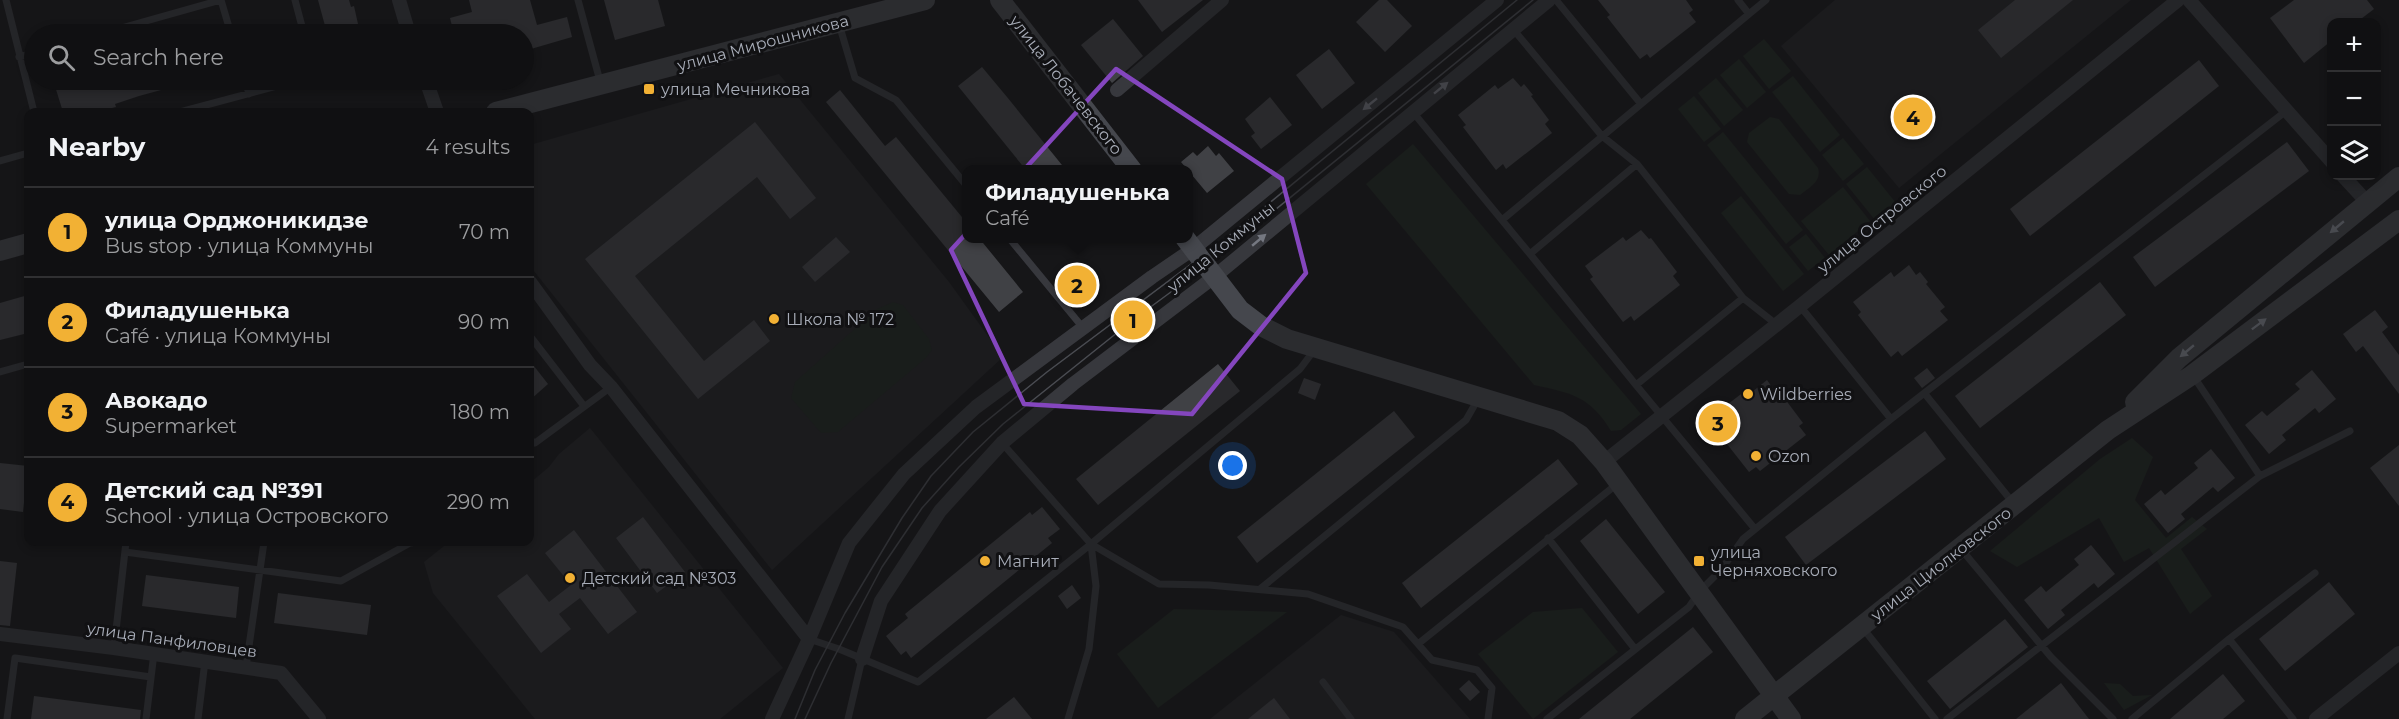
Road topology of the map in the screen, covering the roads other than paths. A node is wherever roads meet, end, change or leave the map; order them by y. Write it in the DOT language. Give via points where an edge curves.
graph roads {
  1 [pos="6,0"];
  2 [pos="295,0"];
  3 [pos="399,0"];
  4 [pos="578,0"];
  5 [pos="925,0"];
  6 [pos="1000,0"];
  7 [pos="1221,0"];
  8 [pos="1497,0"];
  9 [pos="1549,0"];
  10 [pos="1556,0"];
  11 [pos="1737,0"];
  12 [pos="1766,0"];
  13 [pos="2178,0"];
  14 [pos="2189,0"];
  15 [pos="1749,14"];
  16 [pos="838,22"];
  17 [pos="136,24"];
  18 [pos="228,24"];
  19 [pos="301,24"];
  20 [pos="406,24"];
  21 [pos="1513,29"];
  22 [pos="24,56"];
  23 [pos="20,57"];
  24 [pos="24,73"];
  25 [pos="601,86"];
  26 [pos="28,90"];
  27 [pos="248,90"];
  28 [pos="263,90"];
  29 [pos="429,90"];
  30 [pos="1117,90"];
  31 [pos="249,94"];
  32 [pos="1641,104"];
  33 [pos="33,108"];
  34 [pos="195,108"];
  35 [pos="435,108"];
  36 [pos="512,108"];
  37 [pos="1412,111"];
  38 [pos="2286,111"];
  39 [pos="1602,136"];
  40 [pos="24,154"];
  41 [pos="2327,157"];
  42 [pos="0,161"];
  43 [pos="1637,164"];
  44 [pos="1128,165"];
  45 [pos="2399,177"];
  46 [pos="962,180"];
  47 [pos="2347,180"];
  48 [pos="2367,202"];
  49 [pos="1502,220"];
  50 [pos="2396,228"];
  51 [pos="1193,241"];
  52 [pos="1014,243"];
  53 [pos="24,244"];
  54 [pos="1189,244"];
  55 [pos="0,251"];
  56 [pos="1530,254"];
  57 [pos="1210,272"];
  58 [pos="534,288"];
  59 [pos="1743,298"];
  60 [pos="1800,306"];
  61 [pos="1776,324"];
  62 [pos="1084,329"];
  63 [pos="534,341"];
  64 [pos="1316,348"];
  65 [pos="24,365"];
  66 [pos="0,372"];
  67 [pos="2192,375"];
  68 [pos="1636,386"];
  69 [pos="611,387"];
  70 [pos="1925,394"];
  71 [pos="1478,398"];
  72 [pos="584,406"];
  73 [pos="1660,417"];
  74 [pos="1891,419"];
  75 [pos="2108,430"];
  76 [pos="2350,431"];
  77 [pos="534,442"];
  78 [pos="1002,442"];
  79 [pos="1604,462"];
  80 [pos="2260,476"];
  81 [pos="1619,482"];
  82 [pos="2016,506"];
  83 [pos="1755,529"];
  84 [pos="1548,538"];
  85 [pos="1091,544"];
  86 [pos="125,546"];
  87 [pos="263,546"];
  88 [pos="405,546"];
  89 [pos="1961,549"];
  90 [pos="124,552"];
  91 [pos="259,570"];
  92 [pos="2315,573"];
  93 [pos="1260,589"];
  94 [pos="1700,591"];
  95 [pos="1862,626"];
  96 [pos="0,634"];
  97 [pos="808,639"];
  98 [pos="2229,639"];
  99 [pos="1418,644"];
  100 [pos="2042,647"];
  101 [pos="114,648"];
  102 [pos="1635,649"];
  103 [pos="154,653"];
  104 [pos="2399,653"];
  105 [pos="862,659"];
  106 [pos="205,661"];
  107 [pos="246,667"];
  108 [pos="151,677"];
  109 [pos="1323,682"];
  110 [pos="1773,696"];
  111 [pos="7,719"];
  112 [pos="146,719"];
  113 [pos="198,719"];
  114 [pos="319,719"];
  115 [pos="772,719"];
  116 [pos="848,719"];
  117 [pos="1068,719"];
  118 [pos="1351,719"];
  119 [pos="1488,719"];
  120 [pos="1547,719"];
  121 [pos="1744,719"];
  122 [pos="1791,719"];
  123 [pos="1935,719"];
  124 [pos="1947,719"];
  125 [pos="2113,719"];
  126 [pos="2132,719"];
  127 [pos="2293,719"];
  128 [pos="2316,719"];
  1 -- 23 [label="lane"];
  2 -- 19 [label="lane"];
  3 -- 20 [label="street"];
  4 -- 25 [label="lane"];
  5 -- 16 [label="street, улица Мирошникова"];
  6 -- 44 [label="street, улица Лобачевского"];
  7 -- 30 [label="street"];
  8 -- 51 [label="street, улица Коммуны, one-way"];
  9 -- 21 [label="street, улица Коммуны"];
  10 -- 32 [label="lane"];
  11 -- 15 [label="lane"];
  12 -- 15 [label="lane"];
  13 -- 60 [label="street, улица Островского"];
  14 -- 38 [label="street"];
  15 -- 32 [label="lane"];
  16 -- 25 [label="street, улица Мирошникова"];
  16 -- 46 [label="lane" via="855,78 896,100"];
  17 -- 18 [label="lane" via="221,0"];
  37 -- 21 [label="street, улица Коммуны, one-way"];
  21 -- 39 [label="lane"];
  22 -- 23 [label="lane"];
  23 -- 24 [label="lane"];
  25 -- 36 [label="street, улица Мирошникова"];
  26 -- 33 [label="lane"];
  27 -- 31 [label="lane"];
  28 -- 31 [label="lane"];
  29 -- 35 [label="street"];
  31 -- 34 [label="lane"];
  32 -- 39 [label="lane"];
  37 -- 49 [label="lane"];
  57 -- 37 [label="street, улица Коммуны, one-way"];
  38 -- 41 [label="street"];
  38 -- 70 [label="lane"];
  39 -- 43 [label="lane"];
  39 -- 49 [label="lane"];
  40 -- 42 [label="lane"];
  43 -- 56 [label="lane"];
  43 -- 59 [label="lane"];
  45 -- 48 [label="street, улица Циолковского"];
  47 -- 48 [label="street"];
  48 -- 75 [label="street, улица Циолковского, one-way" via="2179,358"];
  49 -- 56 [label="lane"];
  67 -- 50 [label="street, улица Циолковского, one-way"];
  52 -- 62 [label="lane"];
  53 -- 55 [label="street"];
  54 -- 57 [label="street"];
  54 -- 62 [label="street, улица Коммуны"];
  56 -- 68 [label="lane"];
  57 -- 64 [label="street" via="1240,310 1261,326"];
  57 -- 78 [label="street, улица Коммуны"];
  58 -- 69 [label="street" via="590,366"];
  59 -- 61 [label="lane"];
  59 -- 68 [label="lane"];
  60 -- 61 [label="street, улица Островского"];
  60 -- 74 [label="lane"];
  61 -- 73 [label="street, улица Островского"];
  62 -- 97 [label="street, улица Коммуны" via="976,407 904,474 849,543"];
  63 -- 72 [label="lane"];
  64 -- 71 [label="street"];
  64 -- 85 [label="lane" via="1300,369"];
  65 -- 66 [label="lane"];
  67 -- 75 [label="street, улица Циолковского"];
  67 -- 80 [label="lane"];
  68 -- 73 [label="lane"];
  69 -- 72 [label="lane"];
  69 -- 97 [label="street"];
  70 -- 74 [label="lane"];
  70 -- 82 [label="lane"];
  71 -- 79 [label="street" via="1558,421 1580,435"];
  71 -- 93 [label="lane" via="1466,420"];
  72 -- 77 [label="lane"];
  73 -- 79 [label="street, улица Островского"];
  73 -- 83 [label="lane"];
  74 -- 83 [label="lane"];
  75 -- 82 [label="street, улица Циолковского"];
  76 -- 80 [label="lane"];
  78 -- 85 [label="lane"];
  78 -- 105 [label="street, улица Коммуны" via="940,511 881,602"];
  79 -- 81 [label="street"];
  80 -- 100 [label="lane"];
  81 -- 84 [label="lane"];
  81 -- 94 [label="street"];
  82 -- 89 [label="street, улица Циолковского"];
  83 -- 94 [label="lane"];
  84 -- 99 [label="lane"];
  84 -- 102 [label="lane"];
  85 -- 93 [label="lane" via="1159,584"];
  85 -- 105 [label="lane" via="918,682"];
  85 -- 117 [label="lane" via="1096,586 1089,649"];
  86 -- 90 [label="lane"];
  87 -- 91 [label="lane"];
  88 -- 91 [label="lane" via="341,581"];
  89 -- 95 [label="street, улица Циолковского"];
  89 -- 100 [label="lane"];
  90 -- 91 [label="lane"];
  90 -- 101 [label="lane"];
  91 -- 107 [label="lane"];
  92 -- 98 [label="lane"];
  93 -- 99 [label="lane" via="1308,594 1403,627"];
  94 -- 102 [label="lane" via="1689,607"];
  94 -- 110 [label="street"];
  95 -- 110 [label="street, улица Циолковского"];
  95 -- 123 [label="lane"];
  96 -- 101 [label="street, улица Панфиловцев"];
  97 -- 105 [label="lane"];
  97 -- 115 [label="street, улица Коммуны"];
  98 -- 126 [label="lane"];
  98 -- 127 [label="lane"];
  99 -- 119 [label="lane" via="1432,660 1477,670 1492,688"];
  100 -- 124 [label="lane"];
  100 -- 125 [label="lane"];
  101 -- 103 [label="street, улица Панфиловцев"];
  102 -- 120 [label="lane"];
  103 -- 106 [label="street, улица Панфиловцев"];
  103 -- 108 [label="lane"];
  104 -- 128 [label="street"];
  105 -- 116 [label="lane"];
  106 -- 107 [label="street, улица Панфиловцев"];
  106 -- 113 [label="lane"];
  107 -- 114 [label="street, улица Панфиловцев" via="281,673"];
  108 -- 111 [label="lane" via="15,658"];
  108 -- 112 [label="lane"];
  109 -- 118 [label="lane"];
  110 -- 121 [label="street"];
  110 -- 122 [label="street"];
}
